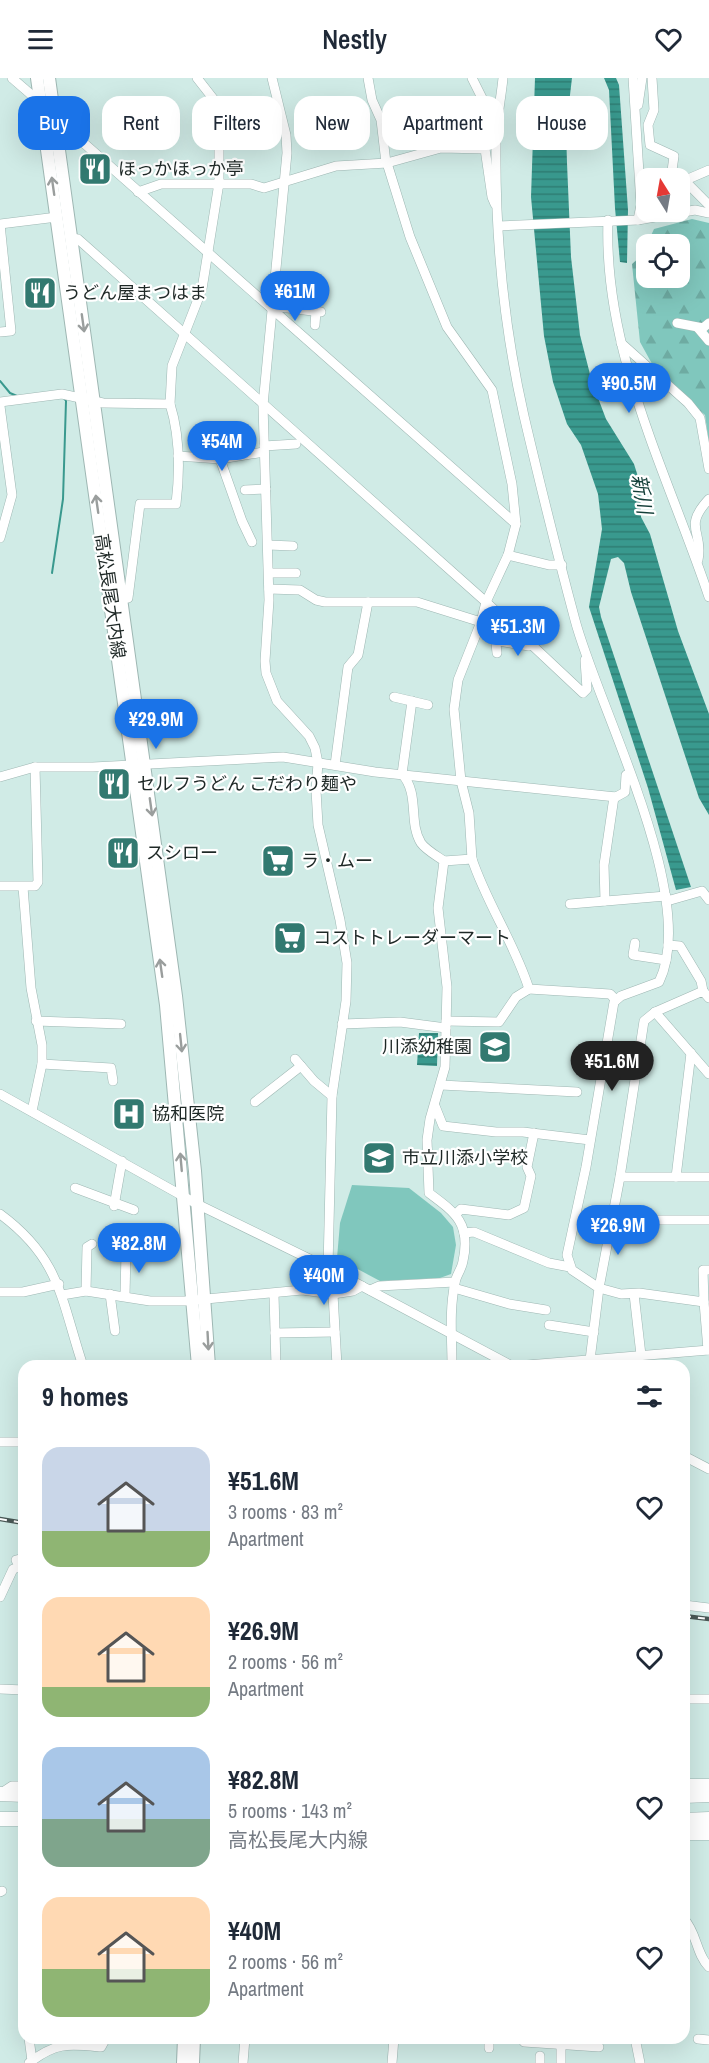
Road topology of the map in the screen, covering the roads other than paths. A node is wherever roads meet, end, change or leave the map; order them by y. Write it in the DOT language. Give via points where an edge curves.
graph roads {
  1 [pos="12,78"];
  2 [pos="37,78"];
  3 [pos="49,78"];
  4 [pos="197,78"];
  5 [pos="272,78"];
  6 [pos="368,78"];
  7 [pos="472,78"];
  8 [pos="503,78"];
  9 [pos="633,78"];
  10 [pos="642,78"];
  11 [pos="652,78"];
  12 [pos="32,96"];
  13 [pos="39,96"];
  14 [pos="51,96"];
  15 [pos="481,96"];
  16 [pos="635,113"];
  17 [pos="90,149"];
  18 [pos="47,150"];
  19 [pos="59,150"];
  20 [pos="434,150"];
  21 [pos="485,150"];
  22 [pos="386,163"];
  23 [pos="641,168"];
  24 [pos="671,168"];
  25 [pos="709,170"];
  26 [pos="690,178"];
  27 [pos="285,183"];
  28 [pos="219,186"];
  29 [pos="690,188"];
  30 [pos="138,192"];
  31 [pos="709,205"];
  32 [pos="498,208"];
  33 [pos="709,213"];
  34 [pos="636,216"];
  35 [pos="57,217"];
  36 [pos="608,220"];
  37 [pos="634,220"];
  38 [pos="502,226"];
  39 [pos="71,238"];
  40 [pos="209,253"];
  41 [pos="3,294"];
  42 [pos="271,308"];
  43 [pos="677,323"];
  44 [pos="709,323"];
  45 [pos="315,325"];
  46 [pos="698,328"];
  47 [pos="0,332"];
  48 [pos="184,334"];
  49 [pos="709,341"];
  50 [pos="621,343"];
  51 [pos="89,401"];
  52 [pos="0,404"];
  53 [pos="170,404"];
  54 [pos="263,405"];
  55 [pos="226,436"];
  56 [pos="296,444"];
  57 [pos="264,449"];
  58 [pos="178,456"];
  59 [pos="225,458"];
  60 [pos="709,470"];
  61 [pos="266,489"];
  62 [pos="245,490"];
  63 [pos="709,499"];
  64 [pos="516,524"];
  65 [pos="0,538"];
  66 [pos="252,542"];
  67 [pos="268,545"];
  68 [pos="293,546"];
  69 [pos="508,555"];
  70 [pos="697,563"];
  71 [pos="562,565"];
  72 [pos="269,573"];
  73 [pos="296,573"];
  74 [pos="269,589"];
  75 [pos="709,597"];
  76 [pos="122,599"];
  77 [pos="368,602"];
  78 [pos="486,602"];
  79 [pos="480,624"];
  80 [pos="498,641"];
  81 [pos="533,644"];
  82 [pos="585,652"];
  83 [pos="497,653"];
  84 [pos="394,698"];
  85 [pos="412,701"];
  86 [pos="428,705"];
  87 [pos="623,751"];
  88 [pos="318,763"];
  89 [pos="139,765"];
  90 [pos="335,765"];
  91 [pos="35,767"];
  92 [pos="402,774"];
  93 [pos="0,777"];
  94 [pos="461,781"];
  95 [pos="625,792"];
  96 [pos="614,797"];
  97 [pos="644,815"];
  98 [pos="472,859"];
  99 [pos="444,861"];
  100 [pos="0,886"];
  101 [pos="23,887"];
  102 [pos="667,899"];
  103 [pos="709,900"];
  104 [pos="605,901"];
  105 [pos="570,904"];
  106 [pos="635,943"];
  107 [pos="668,945"];
  108 [pos="666,960"];
  109 [pos="529,989"];
  110 [pos="706,995"];
  111 [pos="616,1000"];
  112 [pos="655,1011"];
  113 [pos="36,1021"];
  114 [pos="121,1024"];
  115 [pos="342,1024"];
  116 [pos="446,1024"];
  117 [pos="691,1053"];
  118 [pos="42,1064"];
  119 [pos="709,1074"];
  120 [pos="113,1081"];
  121 [pos="441,1085"];
  122 [pos="577,1092"];
  123 [pos="0,1094"];
  124 [pos="332,1096"];
  125 [pos="255,1102"];
  126 [pos="435,1106"];
  127 [pos="32,1111"];
  128 [pos="534,1133"];
  129 [pos="590,1140"];
  130 [pos="122,1161"];
  131 [pos="676,1177"];
  132 [pos="709,1177"];
  133 [pos="620,1178"];
  134 [pos="75,1188"];
  135 [pos="183,1194"];
  136 [pos="114,1204"];
  137 [pos="197,1204"];
  138 [pos="134,1210"];
  139 [pos="457,1213"];
  140 [pos="0,1214"];
  141 [pos="611,1220"];
  142 [pos="709,1220"];
  143 [pos="464,1233"];
  144 [pos="92,1244"];
  145 [pos="126,1251"];
  146 [pos="570,1267"];
  147 [pos="328,1268"];
  148 [pos="709,1270"];
  149 [pos="59,1284"];
  150 [pos="455,1285"];
  151 [pos="599,1287"];
  152 [pos="366,1288"];
  153 [pos="86,1291"];
  154 [pos="0,1292"];
  155 [pos="110,1294"];
  156 [pos="333,1294"];
  157 [pos="634,1294"];
  158 [pos="62,1295"];
  159 [pos="274,1295"];
  160 [pos="125,1296"];
  161 [pos="206,1300"];
  162 [pos="192,1301"];
  163 [pos="704,1302"];
  164 [pos="546,1310"];
  165 [pos="549,1325"];
  166 [pos="115,1331"];
  167 [pos="335,1332"];
  168 [pos="451,1332"];
  169 [pos="594,1332"];
  170 [pos="275,1333"];
  171 [pos="708,1350"];
  172 [pos="641,1355"];
  173 [pos="81,1360"];
  174 [pos="197,1360"];
  175 [pos="209,1360"];
  176 [pos="276,1360"];
  177 [pos="337,1360"];
  178 [pos="452,1360"];
  179 [pos="503,1360"];
  180 [pos="590,1360"];
  181 [pos="0,1442"];
  182 [pos="18,1442"];
  183 [pos="690,1459"];
  184 [pos="709,1469"];
  185 [pos="18,1566"];
  186 [pos="0,1597"];
  187 [pos="690,1606"];
  188 [pos="709,1608"];
  189 [pos="0,1689"];
  190 [pos="18,1690"];
  191 [pos="690,1699"];
  192 [pos="709,1699"];
  193 [pos="18,1786"];
  194 [pos="690,1786"];
  195 [pos="709,1786"];
  196 [pos="0,1794"];
  197 [pos="18,1795"];
  198 [pos="690,1796"];
  199 [pos="709,1796"];
  200 [pos="709,1802"];
  201 [pos="0,1803"];
  202 [pos="18,1803"];
  203 [pos="690,1803"];
  204 [pos="0,1809"];
  205 [pos="18,1810"];
  206 [pos="690,1812"];
  207 [pos="709,1812"];
  208 [pos="0,1819"];
  209 [pos="18,1819"];
  210 [pos="709,1819"];
  211 [pos="690,1820"];
  212 [pos="690,1833"];
  213 [pos="709,1833"];
  214 [pos="690,1927"];
  215 [pos="709,1967"];
  216 [pos="698,2039"];
  217 [pos="709,2040"];
  218 [pos="29,2044"];
  219 [pos="103,2044"];
  220 [pos="184,2044"];
  221 [pos="194,2044"];
  222 [pos="245,2044"];
  223 [pos="394,2044"];
  224 [pos="561,2044"];
  225 [pos="636,2044"];
  226 [pos="599,2047"];
  227 [pos="30,2062"];
  228 [pos="183,2063"];
  229 [pos="193,2063"];
  230 [pos="243,2063"];
  231 [pos="392,2063"];
  232 [pos="561,2063"];
  233 [pos="640,2063"];
  1 -- 12 [label="street"];
  2 -- 13 [label="main road, 高松長尾大内線"];
  3 -- 14 [label="main road, 高松長尾大内線"];
  4 -- 28 [label="street" via="219,106"];
  5 -- 27 [label="street" via="286,135"];
  6 -- 22 [label="street" via="381,120"];
  7 -- 15 [label="street"];
  8 -- 32 [label="street" via="496,141"];
  9 -- 16 [label="street"];
  10 -- 16 [label="street"];
  11 -- 24 [label="street" via="654,110 648,125 651,145 675,158"];
  16 -- 23 [label="street"];
  17 -- 30 [label="street"];
  35 -- 18 [label="main road, 高松長尾大内線, one-way"];
  19 -- 39 [label="main road, 高松長尾大内線"];
  20 -- 22 [label="street"];
  21 -- 32 [label="street" via="492,197"];
  22 -- 27 [label="street" via="336,166"];
  22 -- 64 [label="street" via="410,237 447,327 492,390 509,464"];
  25 -- 26 [label="street"];
  27 -- 28 [label="street" via="264,188 251,184"];
  27 -- 42 [label="street"];
  28 -- 30 [label="street" via="161,184"];
  28 -- 40 [label="street"];
  29 -- 31 [label="street"];
  30 -- 40 [label="street"];
  32 -- 38 [label="street"];
  33 -- 37 [label="street" via="695,210"];
  34 -- 37 [label="street"];
  35 -- 41 [label="street" via="0,224"];
  35 -- 51 [label="main road, 高松長尾大内線"];
  36 -- 37 [label="street"];
  36 -- 38 [label="street"];
  36 -- 50 [label="street" via="609,272"];
  38 -- 71 [label="street" via="503,282 518,383"];
  39 -- 48 [label="street" via="78,239"];
  39 -- 51 [label="main road, 高松長尾大内線, one-way"];
  40 -- 42 [label="street"];
  40 -- 48 [label="street" via="202,289"];
  41 -- 47 [label="street" via="11,330"];
  42 -- 45 [label="street" via="319,311"];
  42 -- 54 [label="street"];
  42 -- 64 [label="street"];
  43 -- 46 [label="street"];
  44 -- 46 [label="street"];
  46 -- 49 [label="street"];
  48 -- 53 [label="street" via="172,366"];
  48 -- 54 [label="street"];
  50 -- 60 [label="street" via="700,418"];
  50 -- 70 [label="street" via="626,367"];
  51 -- 52 [label="street" via="62,394"];
  51 -- 53 [label="street"];
  51 -- 76 [label="main road, 高松長尾大内線"];
  89 -- 51 [label="main road, 高松長尾大内線, one-way"];
  52 -- 65 [label="street" via="12,495"];
  53 -- 58 [label="street"];
  54 -- 57 [label="street"];
  54 -- 78 [label="street"];
  55 -- 59 [label="street"];
  56 -- 57 [label="street"];
  57 -- 59 [label="street"];
  57 -- 61 [label="street"];
  58 -- 59 [label="street"];
  58 -- 76 [label="street" via="176,504 140,504 129,598"];
  59 -- 66 [label="street" via="242,521"];
  61 -- 62 [label="street"];
  61 -- 67 [label="street"];
  63 -- 70 [label="street" via="694,522 700,552"];
  64 -- 69 [label="street"];
  67 -- 68 [label="street"];
  67 -- 72 [label="street"];
  69 -- 71 [label="street"];
  69 -- 78 [label="street"];
  70 -- 75 [label="street"];
  71 -- 82 [label="street"];
  72 -- 73 [label="street"];
  72 -- 74 [label="street"];
  74 -- 77 [label="street" via="300,590 326,602"];
  74 -- 88 [label="street" via="266,673 278,701 313,743"];
  76 -- 89 [label="main road, 高松長尾大内線"];
  77 -- 79 [label="street" via="417,602"];
  77 -- 90 [label="street" via="358,655 348,667"];
  78 -- 79 [label="street"];
  78 -- 81 [label="street"];
  79 -- 80 [label="street" via="484,632 495,634"];
  79 -- 94 [label="street" via="458,680 454,709"];
  80 -- 81 [label="street"];
  80 -- 83 [label="street"];
  81 -- 82 [label="street" via="583,693 587,689"];
  82 -- 87 [label="street"];
  84 -- 85 [label="street"];
  85 -- 86 [label="street"];
  85 -- 92 [label="street"];
  87 -- 95 [label="street"];
  87 -- 97 [label="street"];
  88 -- 89 [label="street" via="283,757"];
  88 -- 90 [label="street"];
  88 -- 115 [label="street" via="318,825 347,963"];
  89 -- 91 [label="street"];
  135 -- 89 [label="main road, 高松長尾大内線, one-way"];
  89 -- 137 [label="main road, 高松長尾大内線, one-way" via="176,996"];
  90 -- 92 [label="street"];
  91 -- 93 [label="street"];
  91 -- 101 [label="street" via="38,882 36,886"];
  92 -- 94 [label="street"];
  92 -- 99 [label="street" via="412,789 417,836 423,846"];
  94 -- 96 [label="street"];
  94 -- 98 [label="street" via="470,813"];
  95 -- 96 [label="street"];
  95 -- 97 [label="street"];
  96 -- 104 [label="street" via="604,866"];
  97 -- 102 [label="street"];
  98 -- 99 [label="street"];
  98 -- 109 [label="street"];
  99 -- 116 [label="street" via="438,918 447,987"];
  100 -- 101 [label="street"];
  101 -- 113 [label="street"];
  102 -- 103 [label="street" via="702,891"];
  102 -- 104 [label="street"];
  102 -- 107 [label="street"];
  104 -- 105 [label="street"];
  106 -- 108 [label="street" via="633,955"];
  107 -- 108 [label="street"];
  107 -- 110 [label="street" via="680,946"];
  108 -- 111 [label="street" via="659,982"];
  109 -- 111 [label="street" via="610,994"];
  109 -- 116 [label="street" via="516,997 499,1022"];
  110 -- 112 [label="street"];
  111 -- 129 [label="street"];
  112 -- 117 [label="street"];
  112 -- 133 [label="street" via="644,1021"];
  113 -- 114 [label="street"];
  113 -- 118 [label="street"];
  115 -- 116 [label="street"];
  115 -- 124 [label="street"];
  116 -- 121 [label="street"];
  117 -- 119 [label="street"];
  117 -- 131 [label="street"];
  118 -- 120 [label="street" via="111,1068"];
  118 -- 127 [label="street"];
  121 -- 122 [label="street"];
  121 -- 126 [label="street"];
  123 -- 127 [label="street"];
  124 -- 125 [label="street" via="298,1062"];
  124 -- 147 [label="street"];
  126 -- 128 [label="street" via="443,1126"];
  126 -- 139 [label="street" via="427,1140 429,1193"];
  127 -- 130 [label="street"];
  128 -- 129 [label="street"];
  128 -- 139 [label="street" via="525,1208 509,1215 460,1209"];
  129 -- 146 [label="street" via="568,1242"];
  130 -- 135 [label="street"];
  130 -- 136 [label="street"];
  131 -- 132 [label="street"];
  131 -- 133 [label="street"];
  133 -- 141 [label="street"];
  134 -- 136 [label="street"];
  135 -- 137 [label="street"];
  135 -- 162 [label="main road, 高松長尾大内線"];
  136 -- 138 [label="street"];
  137 -- 147 [label="street"];
  137 -- 161 [label="main road, 高松長尾大内線"];
  139 -- 143 [label="street"];
  140 -- 149 [label="street" via="34,1245"];
  141 -- 142 [label="street"];
  141 -- 151 [label="street"];
  143 -- 146 [label="street" via="474,1232 549,1263"];
  143 -- 150 [label="street" via="463,1262"];
  144 -- 153 [label="street" via="87,1247"];
  145 -- 160 [label="street"];
  146 -- 151 [label="street"];
  147 -- 152 [label="street"];
  148 -- 163 [label="street" via="703,1270"];
  149 -- 154 [label="street" via="24,1292"];
  149 -- 158 [label="street"];
  150 -- 152 [label="street"];
  150 -- 164 [label="street" via="509,1304"];
  150 -- 168 [label="street"];
  151 -- 157 [label="street"];
  151 -- 169 [label="street"];
  152 -- 156 [label="street"];
  152 -- 168 [label="street"];
  153 -- 155 [label="street"];
  153 -- 158 [label="street"];
  155 -- 160 [label="street"];
  155 -- 166 [label="street"];
  156 -- 159 [label="street" via="302,1290"];
  156 -- 167 [label="street"];
  157 -- 163 [label="street"];
  157 -- 172 [label="street"];
  158 -- 173 [label="street"];
  159 -- 161 [label="street"];
  159 -- 170 [label="street"];
  160 -- 162 [label="street" via="150,1301"];
  161 -- 162 [label="street"];
  161 -- 175 [label="main road, 高松長尾大内線, one-way"];
  162 -- 174 [label="main road, 高松長尾大内線"];
  163 -- 171 [label="street"];
  165 -- 169 [label="street"];
  167 -- 170 [label="street"];
  167 -- 177 [label="street"];
  168 -- 178 [label="street"];
  168 -- 179 [label="street"];
  169 -- 180 [label="street"];
  170 -- 176 [label="street"];
  171 -- 172 [label="street"];
  172 -- 180 [label="street"];
  181 -- 182 [label="street"];
  183 -- 184 [label="street"];
  185 -- 186 [label="street"];
  187 -- 188 [label="street"];
  189 -- 190 [label="street"];
  191 -- 192 [label="street"];
  193 -- 196 [label="street"];
  194 -- 195 [label="highway"];
  196 -- 197 [label="highway"];
  198 -- 199 [label="highway"];
  200 -- 203 [label="highway"];
  201 -- 202 [label="highway"];
  204 -- 205 [label="highway"];
  206 -- 207 [label="highway"];
  208 -- 209 [label="highway"];
  210 -- 211 [label="highway"];
  212 -- 213 [label="highway"];
  214 -- 215 [label="street"];
  216 -- 217 [label="street"];
  218 -- 227 [label="street"];
  219 -- 227 [label="street" via="55,2046"];
  220 -- 228 [label="main road"];
  221 -- 229 [label="main road"];
  222 -- 230 [label="street"];
  223 -- 231 [label="street"];
  224 -- 226 [label="street"];
  224 -- 232 [label="street"];
  225 -- 233 [label="street"];
}
